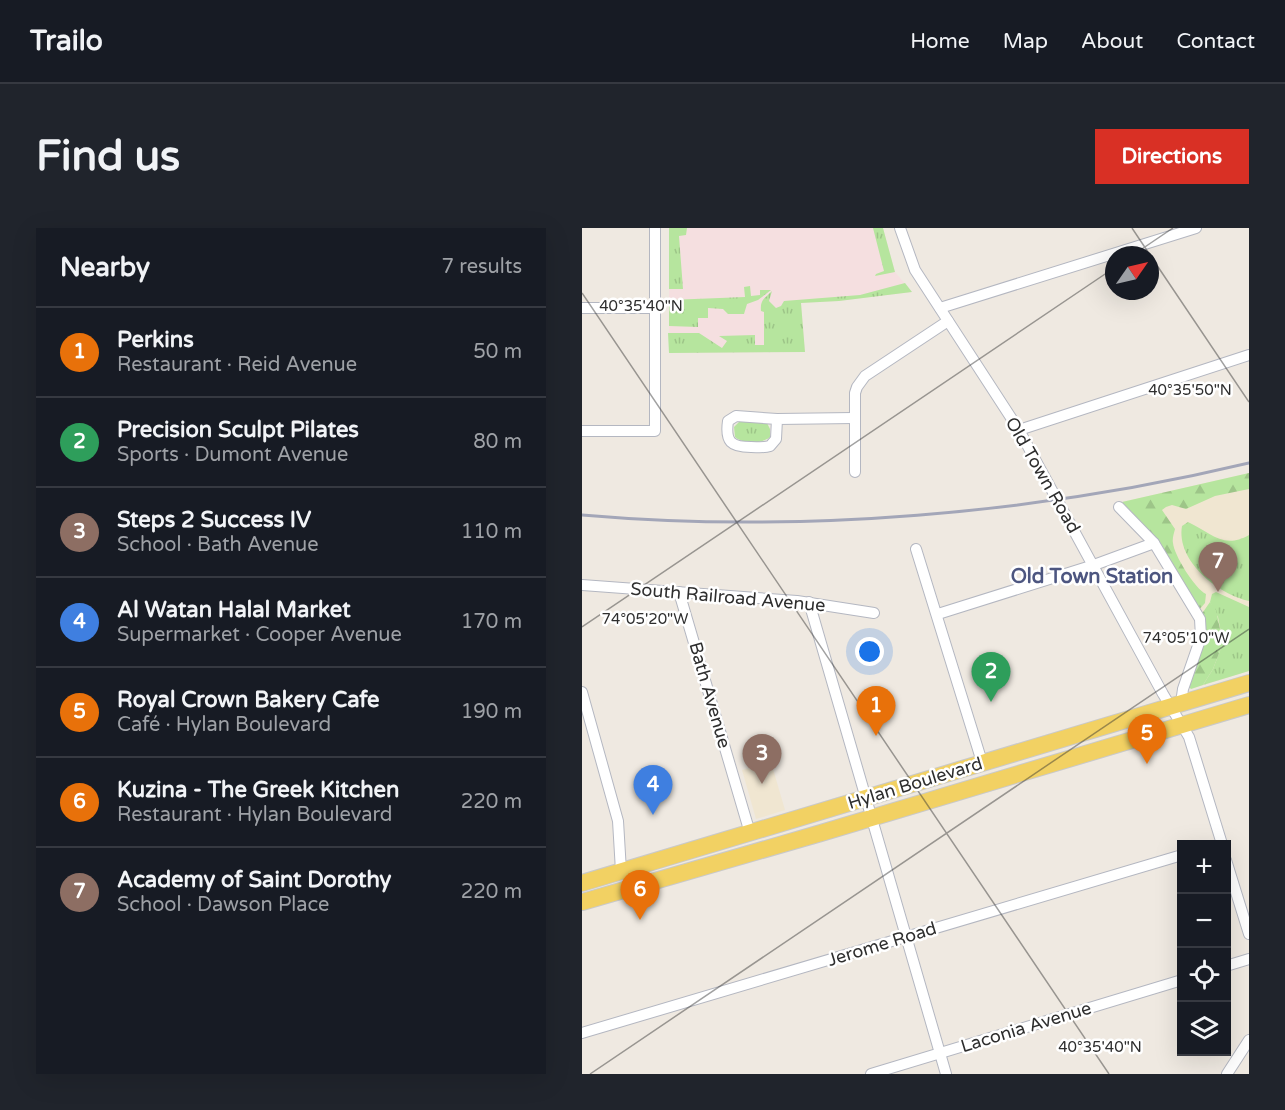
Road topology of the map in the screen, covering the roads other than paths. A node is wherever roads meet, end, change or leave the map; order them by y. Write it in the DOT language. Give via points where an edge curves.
graph roads {
  1 [pos="655,228"];
  2 [pos="900,228"];
  3 [pos="1196,228"];
  4 [pos="582,308"];
  5 [pos="655,308"];
  6 [pos="940,308"];
  7 [pos="948,321"];
  8 [pos="1249,355"];
  9 [pos="777,418"];
  10 [pos="854,418"];
  11 [pos="1019,430"];
  12 [pos="582,431"];
  13 [pos="855,472"];
  14 [pos="1119,507"];
  15 [pos="1154,543"];
  16 [pos="916,549"];
  17 [pos="1094,565"];
  18 [pos="582,585"];
  19 [pos="679,592"];
  20 [pos="809,602"];
  21 [pos="874,614"];
  22 [pos="938,614"];
  23 [pos="1249,683"];
  24 [pos="582,692"];
  25 [pos="1176,705"];
  26 [pos="1249,705"];
  27 [pos="1183,725"];
  28 [pos="982,762"];
  29 [pos="866,799"];
  30 [pos="872,818"];
  31 [pos="750,833"];
  32 [pos="1219,840"];
  33 [pos="1177,856"];
  34 [pos="621,872"];
  35 [pos="1231,873"];
  36 [pos="582,883"];
  37 [pos="582,902"];
  38 [pos="1249,934"];
  39 [pos="906,937"];
  40 [pos="1249,959"];
  41 [pos="1231,965"];
  42 [pos="1177,982"];
  43 [pos="582,1033"];
  44 [pos="1249,1040"];
  45 [pos="940,1054"];
  46 [pos="871,1074"];
  47 [pos="946,1074"];
  48 [pos="1227,1074"];
  1 -- 5 [label="street"];
  2 -- 6 [label="street, Old Town Road" via="915,270"];
  3 -- 6 [label="street"];
  4 -- 5 [label="street"];
  5 -- 12 [label="street" via="656,431"];
  6 -- 7 [label="street, Old Town Road"];
  7 -- 10 [label="street" via="865,376 855,393"];
  7 -- 11 [label="street, Old Town Road"];
  8 -- 11 [label="street"];
  9 -- 9 [label="street" via="733,417 728,424 730,442 741,447 770,446 776,439"];
  9 -- 10 [label="street"];
  10 -- 13 [label="street"];
  11 -- 17 [label="street, Old Town Road"];
  14 -- 15 [label="street"];
  15 -- 17 [label="street"];
  15 -- 25 [label="street" via="1202,628"];
  16 -- 22 [label="street"];
  17 -- 22 [label="street"];
  17 -- 25 [label="street, Old Town Road"];
  18 -- 19 [label="street, South Railroad Avenue"];
  19 -- 20 [label="street, South Railroad Avenue"];
  19 -- 31 [label="street, Bath Avenue"];
  20 -- 21 [label="street, South Railroad Avenue"];
  20 -- 29 [label="street"];
  22 -- 28 [label="street"];
  23 -- 25 [label="main road, Hylan Boulevard"];
  24 -- 34 [label="street" via="618,821"];
  25 -- 27 [label="street, Old Town Road"];
  25 -- 28 [label="main road, Hylan Boulevard"];
  26 -- 27 [label="main road, Hylan Boulevard"];
  27 -- 30 [label="main road, Hylan Boulevard"];
  27 -- 32 [label="street, Old Town Road"];
  28 -- 29 [label="main road, Hylan Boulevard"];
  29 -- 30 [label="street"];
  29 -- 31 [label="main road, Hylan Boulevard"];
  30 -- 37 [label="main road, Hylan Boulevard"];
  30 -- 39 [label="street"];
  31 -- 34 [label="main road, Hylan Boulevard"];
  33 -- 39 [label="street, Jerome Road"];
  34 -- 36 [label="main road, Hylan Boulevard"];
  35 -- 38 [label="street"];
  39 -- 43 [label="street, Jerome Road"];
  39 -- 45 [label="street"];
  40 -- 41 [label="street"];
  42 -- 45 [label="street, Laconia Avenue"];
  44 -- 48 [label="street"];
  45 -- 46 [label="street, Laconia Avenue"];
  45 -- 47 [label="street"];
}
